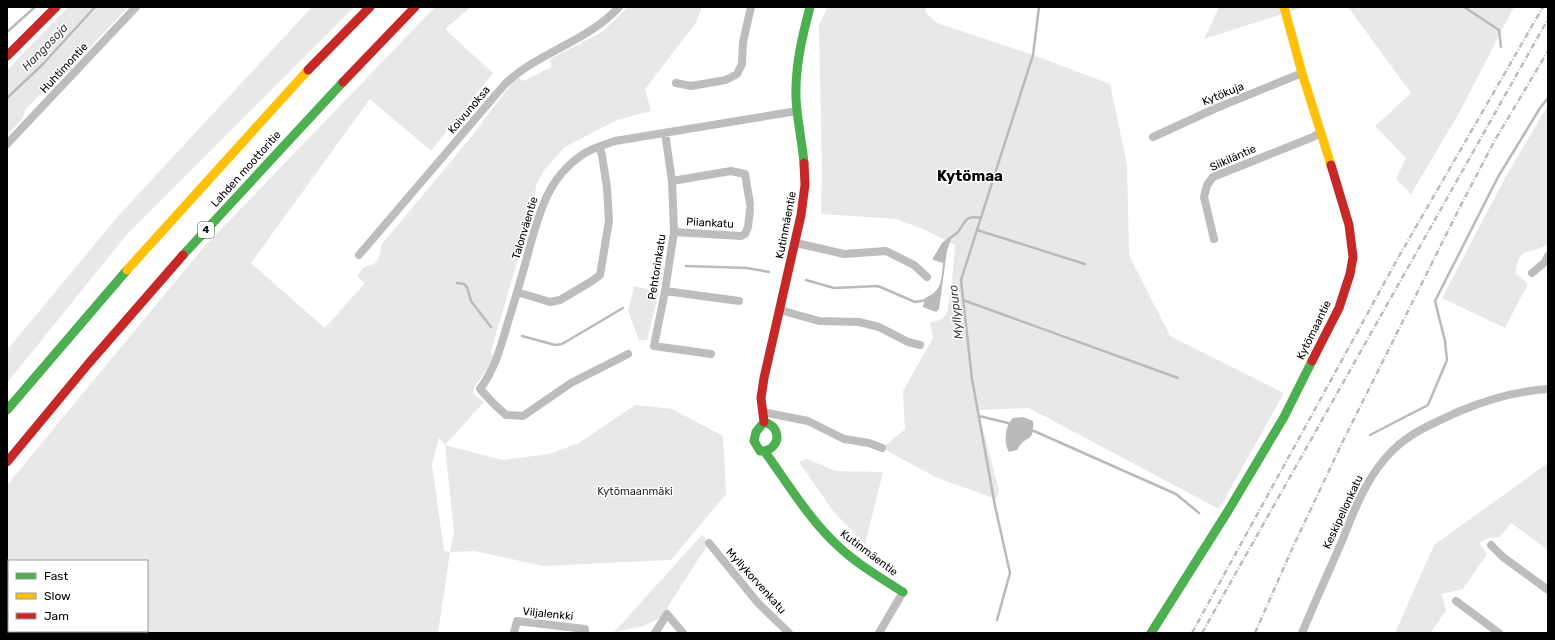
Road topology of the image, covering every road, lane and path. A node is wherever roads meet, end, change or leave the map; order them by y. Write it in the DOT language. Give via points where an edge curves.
graph roads {
  1 [pos="56,7"];
  2 [pos="136,7"];
  3 [pos="370,7"];
  4 [pos="415,7"];
  5 [pos="619,7"];
  6 [pos="751,7"];
  7 [pos="810,7"];
  8 [pos="1284,7"];
  9 [pos="7,56"];
  10 [pos="1302,73"];
  11 [pos="676,83"];
  12 [pos="797,110"];
  13 [pos="1321,132"];
  14 [pos="665,133"];
  15 [pos="1153,137"];
  16 [pos="7,144"];
  17 [pos="598,147"];
  18 [pos="672,181"];
  19 [pos="674,232"];
  20 [pos="1214,239"];
  21 [pos="796,243"];
  22 [pos="359,255"];
  23 [pos="1548,256"];
  24 [pos="1532,273"];
  25 [pos="927,277"];
  26 [pos="665,291"];
  27 [pos="517,292"];
  28 [pos="739,300"];
  29 [pos="780,310"];
  30 [pos="920,345"];
  31 [pos="628,354"];
  32 [pos="711,354"];
  33 [pos="1548,389"];
  34 [pos="7,410"];
  35 [pos="762,412"];
  36 [pos="764,422"];
  37 [pos="882,448"];
  38 [pos="766,452"];
  39 [pos="7,462"];
  40 [pos="708,543"];
  41 [pos="1492,544"];
  42 [pos="1548,590"];
  43 [pos="903,592"];
  44 [pos="1456,602"];
  45 [pos="514,633"];
  46 [pos="585,633"];
  47 [pos="655,633"];
  48 [pos="683,633"];
  49 [pos="789,633"];
  50 [pos="879,633"];
  51 [pos="1152,633"];
  52 [pos="1302,633"];
  53 [pos="1499,633"];
  1 -- 9 [label="main road"];
  2 -- 16 [label="street, Huhtimontie"];
  3 -- 34 [label="main road, Lahden moottoritie" via="294,84 172,219"];
  4 -- 39 [label="main road, Lahden moottoritie / 4" via="319,107 101,348"];
  5 -- 22 [label="street, Koivunoksa" via="591,30 517,72"];
  6 -- 11 [label="street" via="743,42 742,64 737,74 726,80 691,86"];
  7 -- 12 [label="main road, Kutinmäentie" via="799,50"];
  8 -- 10 [label="main road, Kytömaantie"];
  10 -- 13 [label="main road, Kytömaantie"];
  10 -- 15 [label="street, Kytökuja"];
  12 -- 14 [label="street, Talonväentie"];
  12 -- 21 [label="main road, Kutinmäentie" via="805,183"];
  13 -- 20 [label="street, Siikiläntie" via="1213,177 1204,197"];
  13 -- 51 [label="main road, Kytömaantie" via="1349,225 1353,257 1345,292 1284,417"];
  14 -- 17 [label="street, Talonväentie" via="615,141"];
  14 -- 18 [label="street, Pehtorinkatu"];
  17 -- 27 [label="street, Talonväentie" via="572,164 553,184 543,201"];
  17 -- 27 [label="street" via="602,155 607,188 609,221 600,275 554,302"];
  18 -- 19 [label="street, Pehtorinkatu"];
  18 -- 19 [label="street, Piiankatu" via="738,171 745,174 750,207 748,227 741,236"];
  19 -- 26 [label="street, Pehtorinkatu"];
  21 -- 25 [label="street" via="844,254 886,250 914,265"];
  21 -- 29 [label="main road, Kutinmäentie"];
  23 -- 24 [label="street"];
  26 -- 28 [label="street"];
  26 -- 32 [label="street, Pehtorinkatu" via="654,346"];
  27 -- 31 [label="street, Talonväentie" via="496,362 480,390 506,414 523,416 571,383"];
  29 -- 30 [label="street" via="819,321 859,322 879,327 908,342"];
  29 -- 35 [label="main road, Kutinmäentie" via="764,378"];
  33 -- 52 [label="street, Keskipellonkatu" via="1500,396 1480,403 1430,424 1393,450 1364,488"];
  35 -- 36 [label="main road, Kutinmäentie"];
  35 -- 37 [label="street" via="808,422 844,438 869,442"];
  36 -- 38 [label="main road, Kutinmäentie" via="756,432 754,442 760,451"];
  36 -- 38 [label="main road" via="775,427 778,436 776,443"];
  38 -- 43 [label="main road, Kutinmäentie" via="829,537 869,570"];
  40 -- 49 [label="street, Myllykorvenkatu" via="758,603"];
  41 -- 42 [label="street" via="1503,557"];
  43 -- 50 [label="street"];
  44 -- 53 [label="street"];
  45 -- 46 [label="street, Viljalenkki" via="517,621 585,629"];
  47 -- 48 [label="street" via="667,614"];
}
